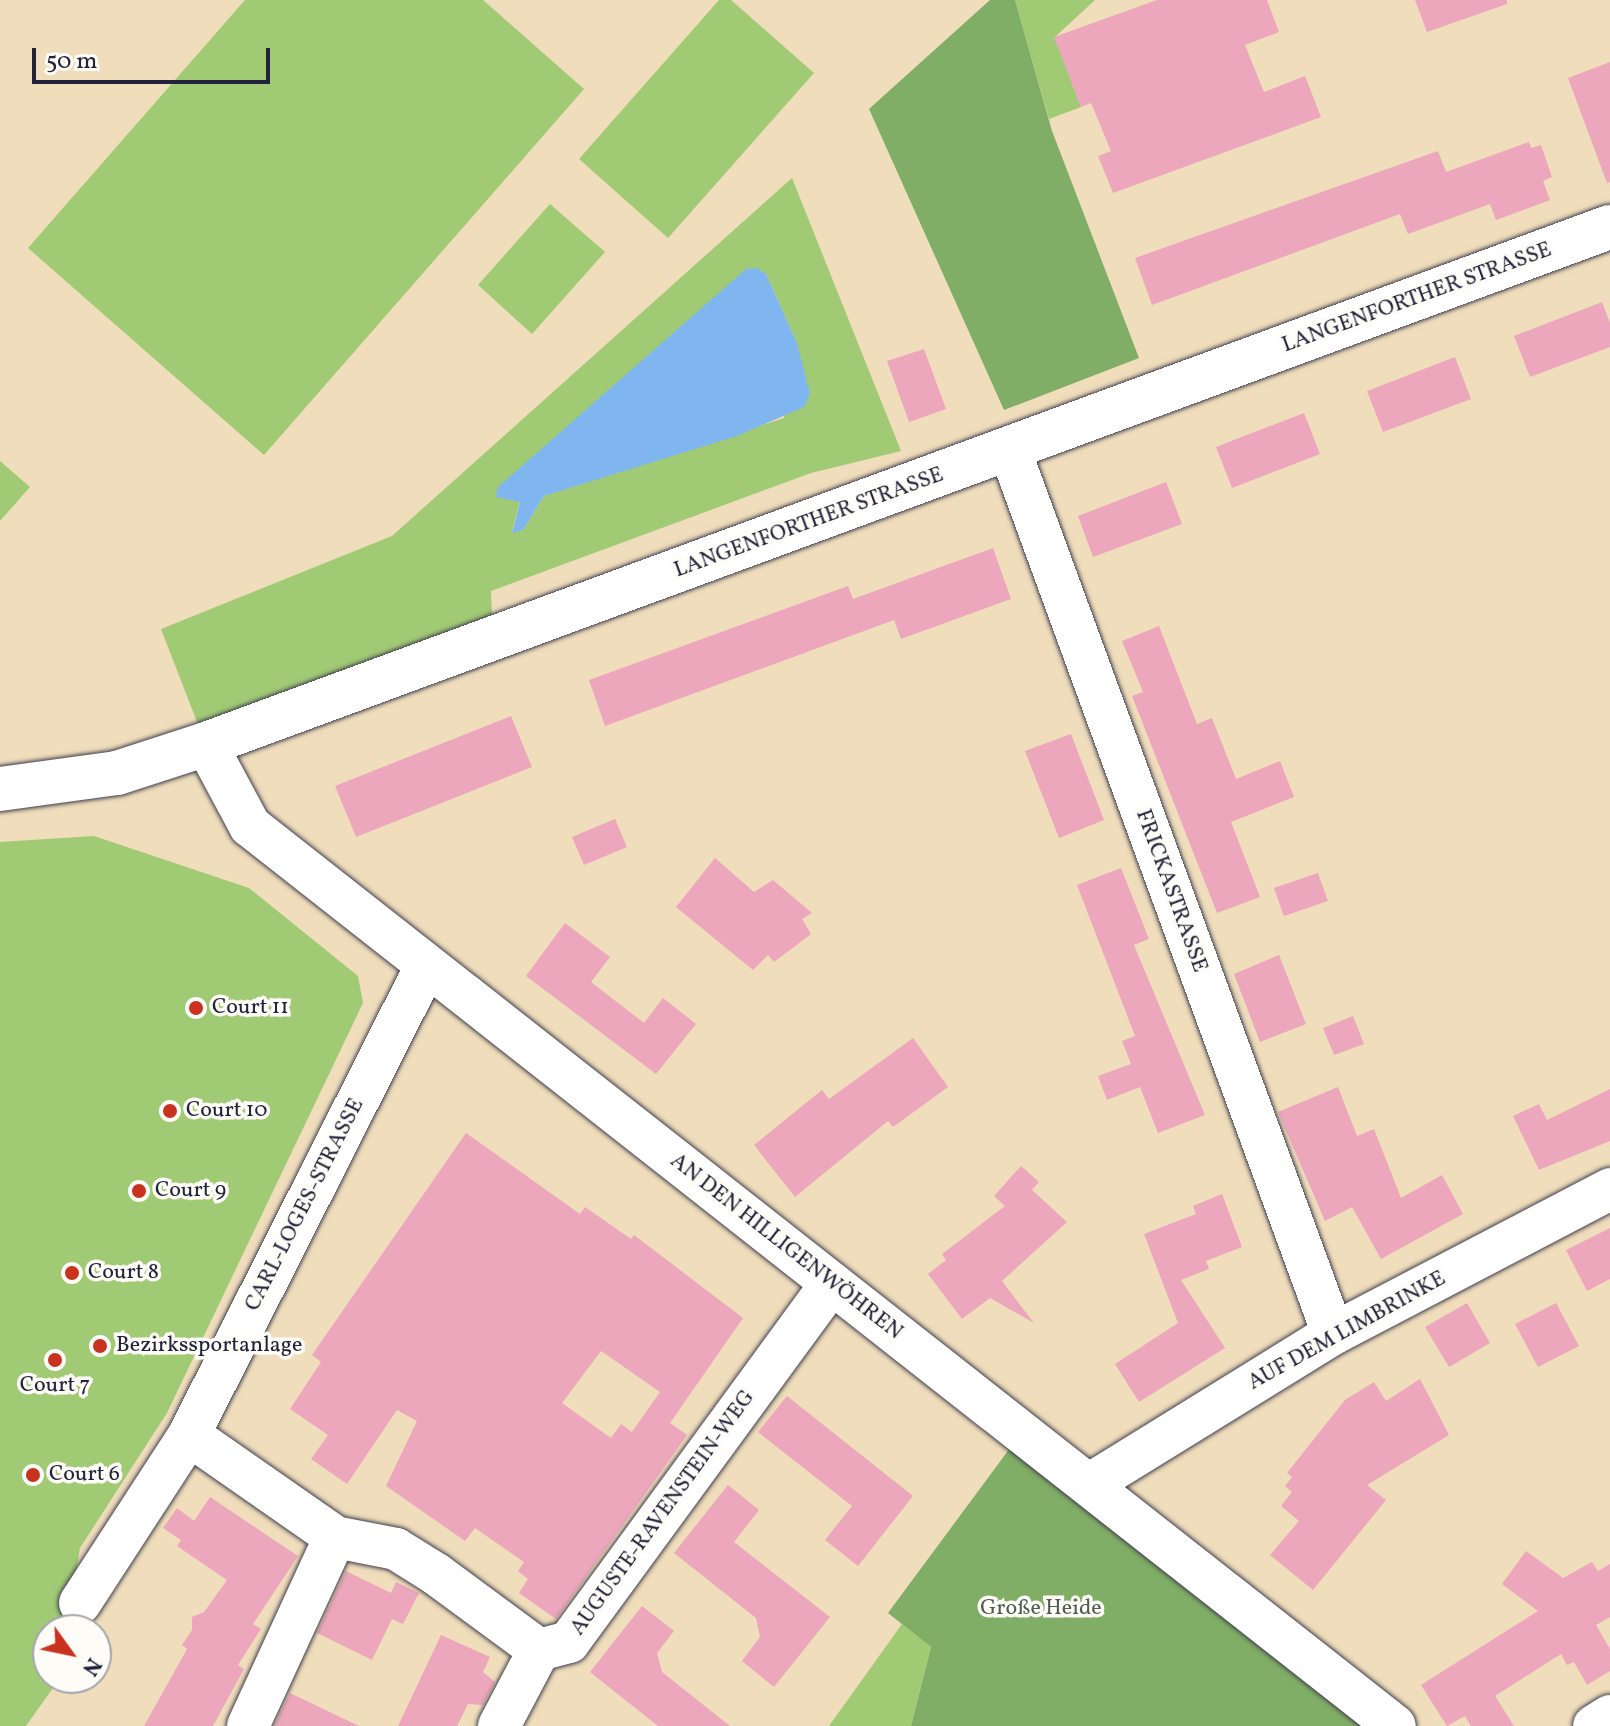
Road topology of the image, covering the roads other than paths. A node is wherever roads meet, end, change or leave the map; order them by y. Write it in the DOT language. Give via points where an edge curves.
graph roads {
  1 [pos="1610,227"];
  2 [pos="1009,448"];
  3 [pos="206,744"];
  4 [pos="0,789"];
  5 [pos="425,968"];
  6 [pos="1610,1189"];
  7 [pos="831,1284"];
  8 [pos="1333,1334"];
  9 [pos="189,1435"];
  10 [pos="1090,1484"];
  11 [pos="335,1537"];
  12 [pos="80,1603"];
  13 [pos="539,1650"];
  14 [pos="1610,1716"];
  15 [pos="248,1726"];
  16 [pos="499,1726"];
  17 [pos="1395,1726"];
  18 [pos="1594,1726"];
  1 -- 2 [label="main road, LANGENFORTHER STRASSE"];
  2 -- 3 [label="main road, LANGENFORTHER STRASSE"];
  2 -- 8 [label="street, FRICKASTRASSE"];
  3 -- 4 [label="main road, LANGENFORTHER STRASSE" via="117,773"];
  3 -- 5 [label="street, AN DEN HILLIGENWÖHREN" via="250,826"];
  5 -- 7 [label="street, AN DEN HILLIGENWÖHREN"];
  5 -- 9 [label="street, CARL-LOGES-STRASSE"];
  6 -- 8 [label="street, AUF DEM LIMBRINKE"];
  7 -- 10 [label="street, AN DEN HILLIGENWÖHREN"];
  7 -- 13 [label="street, AUGUSTE-RAVENSTEIN-WEG" via="569,1642"];
  8 -- 10 [label="street, AUF DEM LIMBRINKE"];
  9 -- 11 [label="street"];
  9 -- 12 [label="street, CARL-LOGES-STRASSE"];
  10 -- 17 [label="street, AN DEN HILLIGENWÖHREN"];
  11 -- 13 [label="street" via="396,1549"];
  11 -- 15 [label="street"];
  13 -- 16 [label="street"];
  14 -- 18 [label="street"];
}
